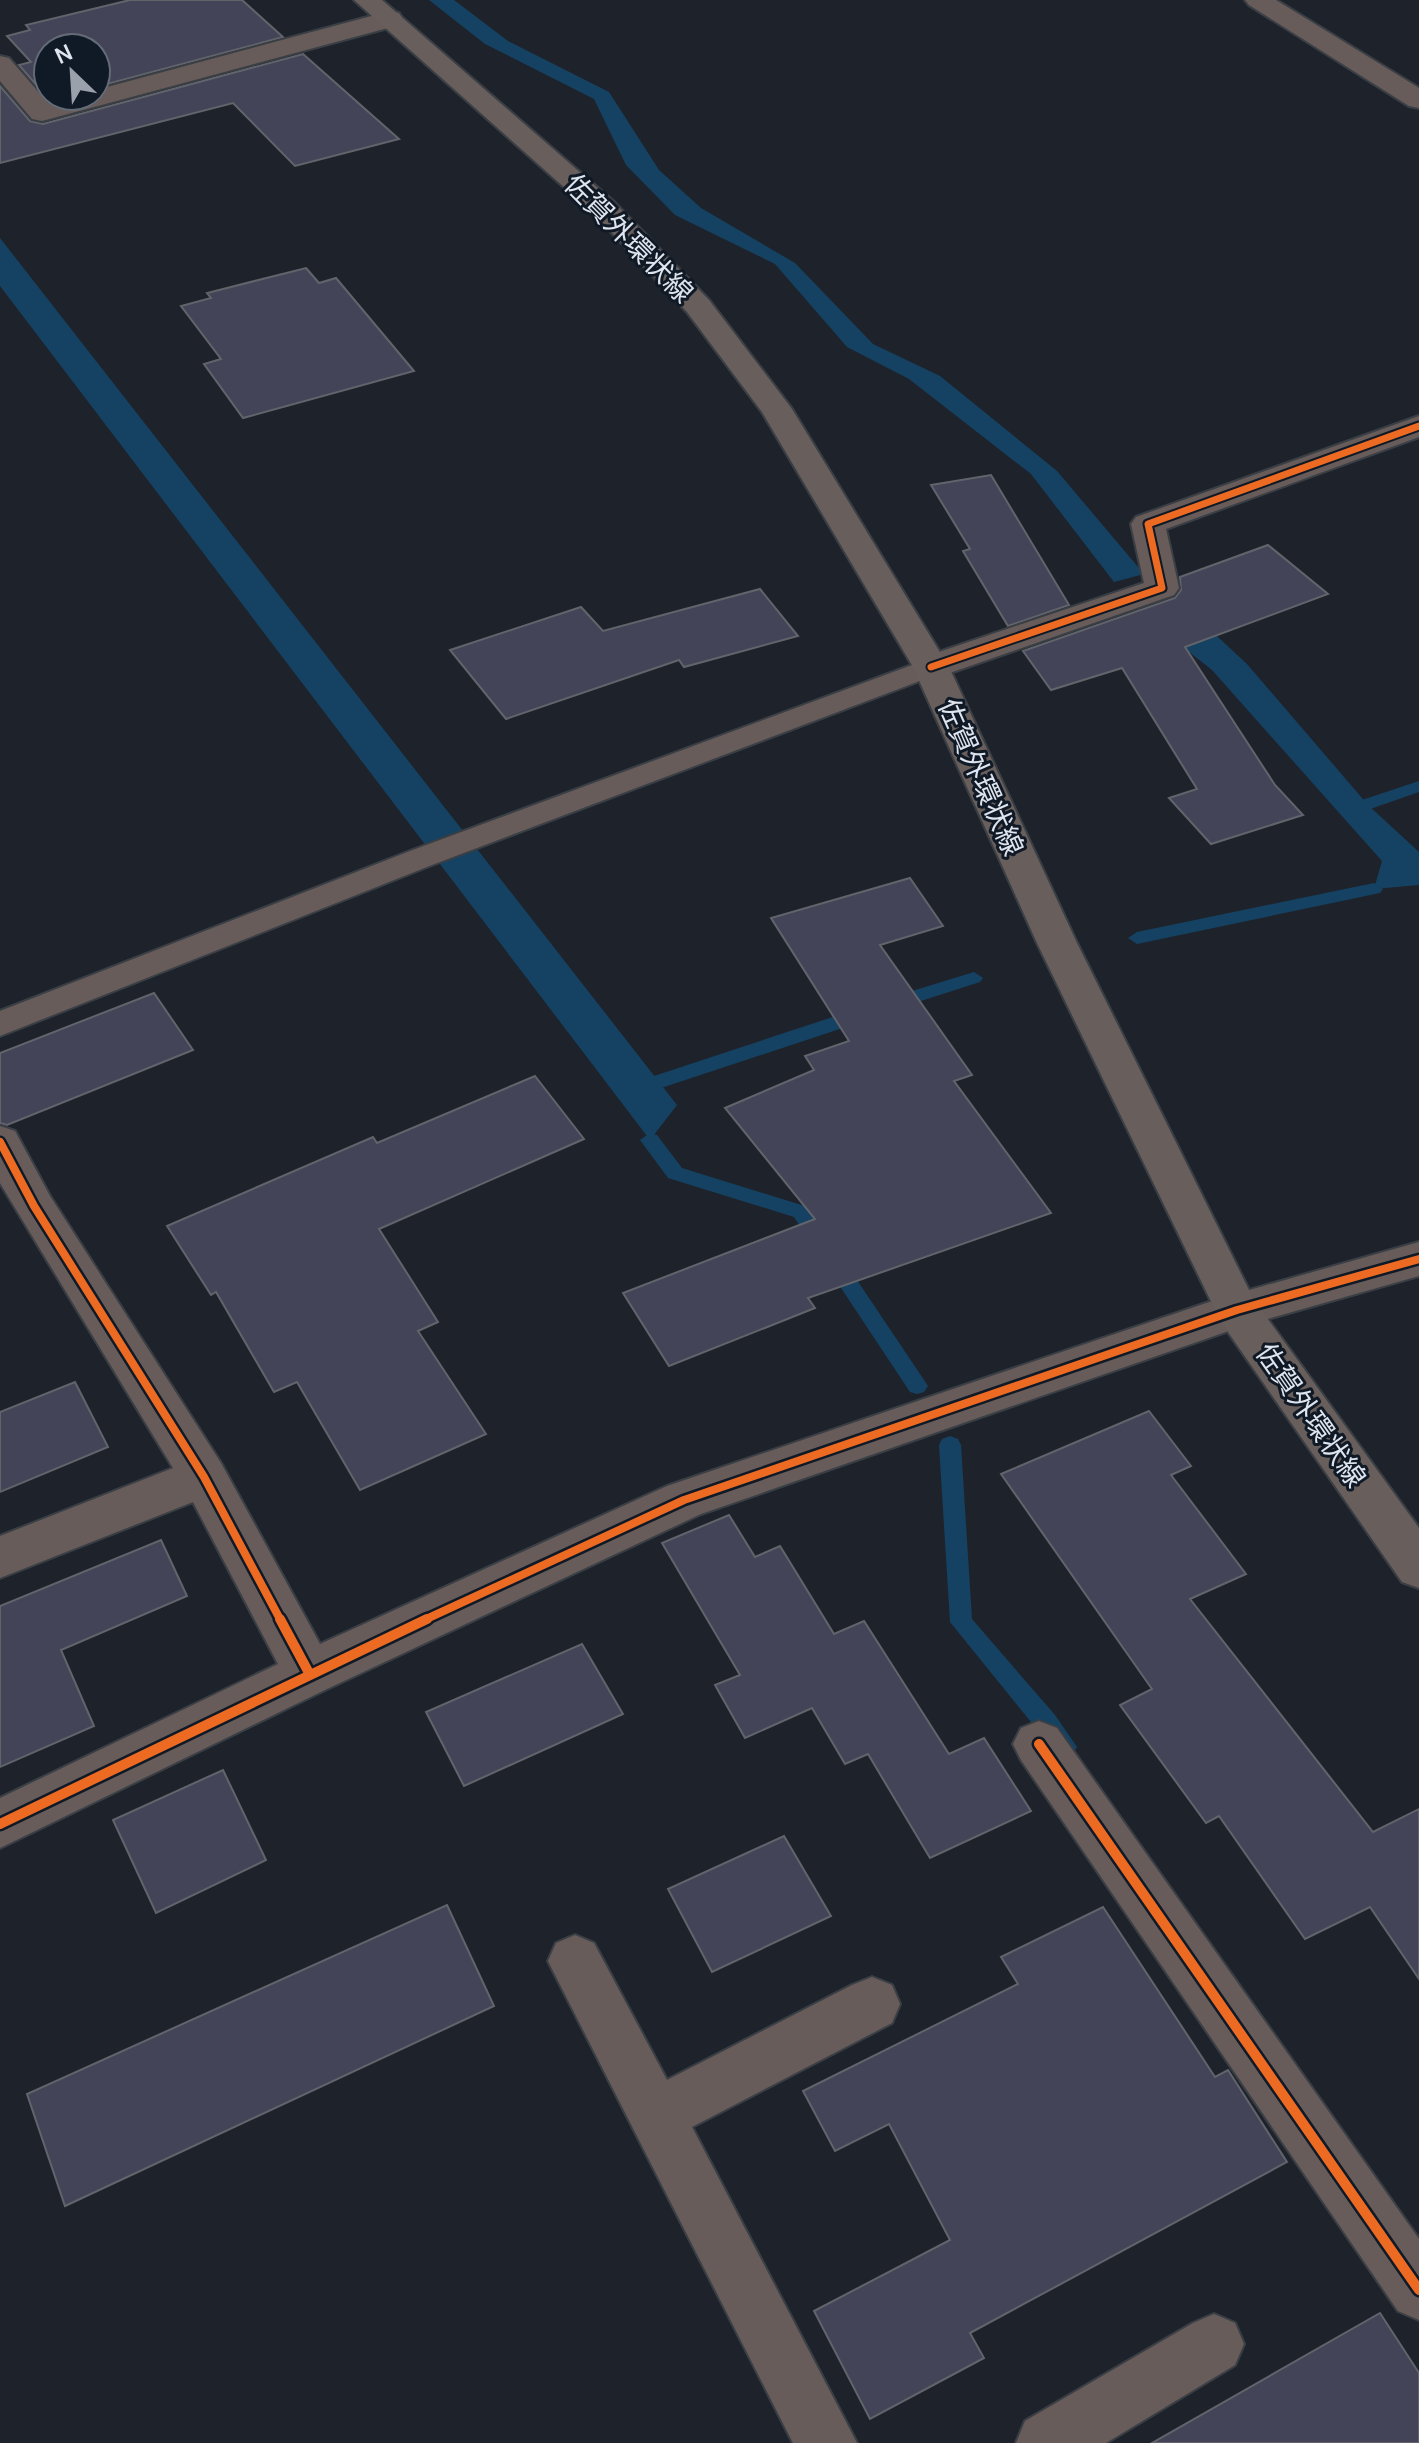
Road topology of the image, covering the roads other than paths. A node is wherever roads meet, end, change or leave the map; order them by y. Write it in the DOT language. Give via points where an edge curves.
graph roads {
  1 [pos="1258,0"];
  2 [pos="379,10"];
  3 [pos="0,64"];
  4 [pos="1419,100"];
  5 [pos="1419,426"];
  6 [pos="931,667"];
  7 [pos="0,1024"];
  8 [pos="0,1142"];
  9 [pos="1419,1259"];
  10 [pos="1237,1310"];
  11 [pos="204,1477"];
  12 [pos="0,1557"];
  13 [pos="1419,1567"];
  14 [pos="309,1673"];
  15 [pos="1039,1744"];
  16 [pos="0,1824"];
  17 [pos="575,1961"];
  18 [pos="872,2004"];
  19 [pos="656,2116"];
  20 [pos="1419,2290"];
  21 [pos="1214,2344"];
  22 [pos="826,2443"];
  23 [pos="1047,2443"];
  1 -- 4 [label="street"];
  2 -- 3 [label="street" via="42,113"];
  2 -- 6 [label="main road, 佐賀外環状線" via="603,207 698,306 776,409"];
  5 -- 6 [label="street" via="1148,524 1162,588"];
  6 -- 7 [label="lane" via="421,858"];
  6 -- 10 [label="main road, 佐賀外環状線" via="1057,943"];
  8 -- 11 [label="street" via="34,1206"];
  9 -- 10 [label="street"];
  10 -- 13 [label="main road, 佐賀外環状線"];
  10 -- 14 [label="street" via="684,1500"];
  11 -- 12 [label="street"];
  11 -- 14 [label="street"];
  14 -- 16 [label="street"];
  15 -- 20 [label="street"];
  17 -- 19 [label="street"];
  18 -- 19 [label="street"];
  19 -- 22 [label="street"];
  21 -- 23 [label="street"];
}
